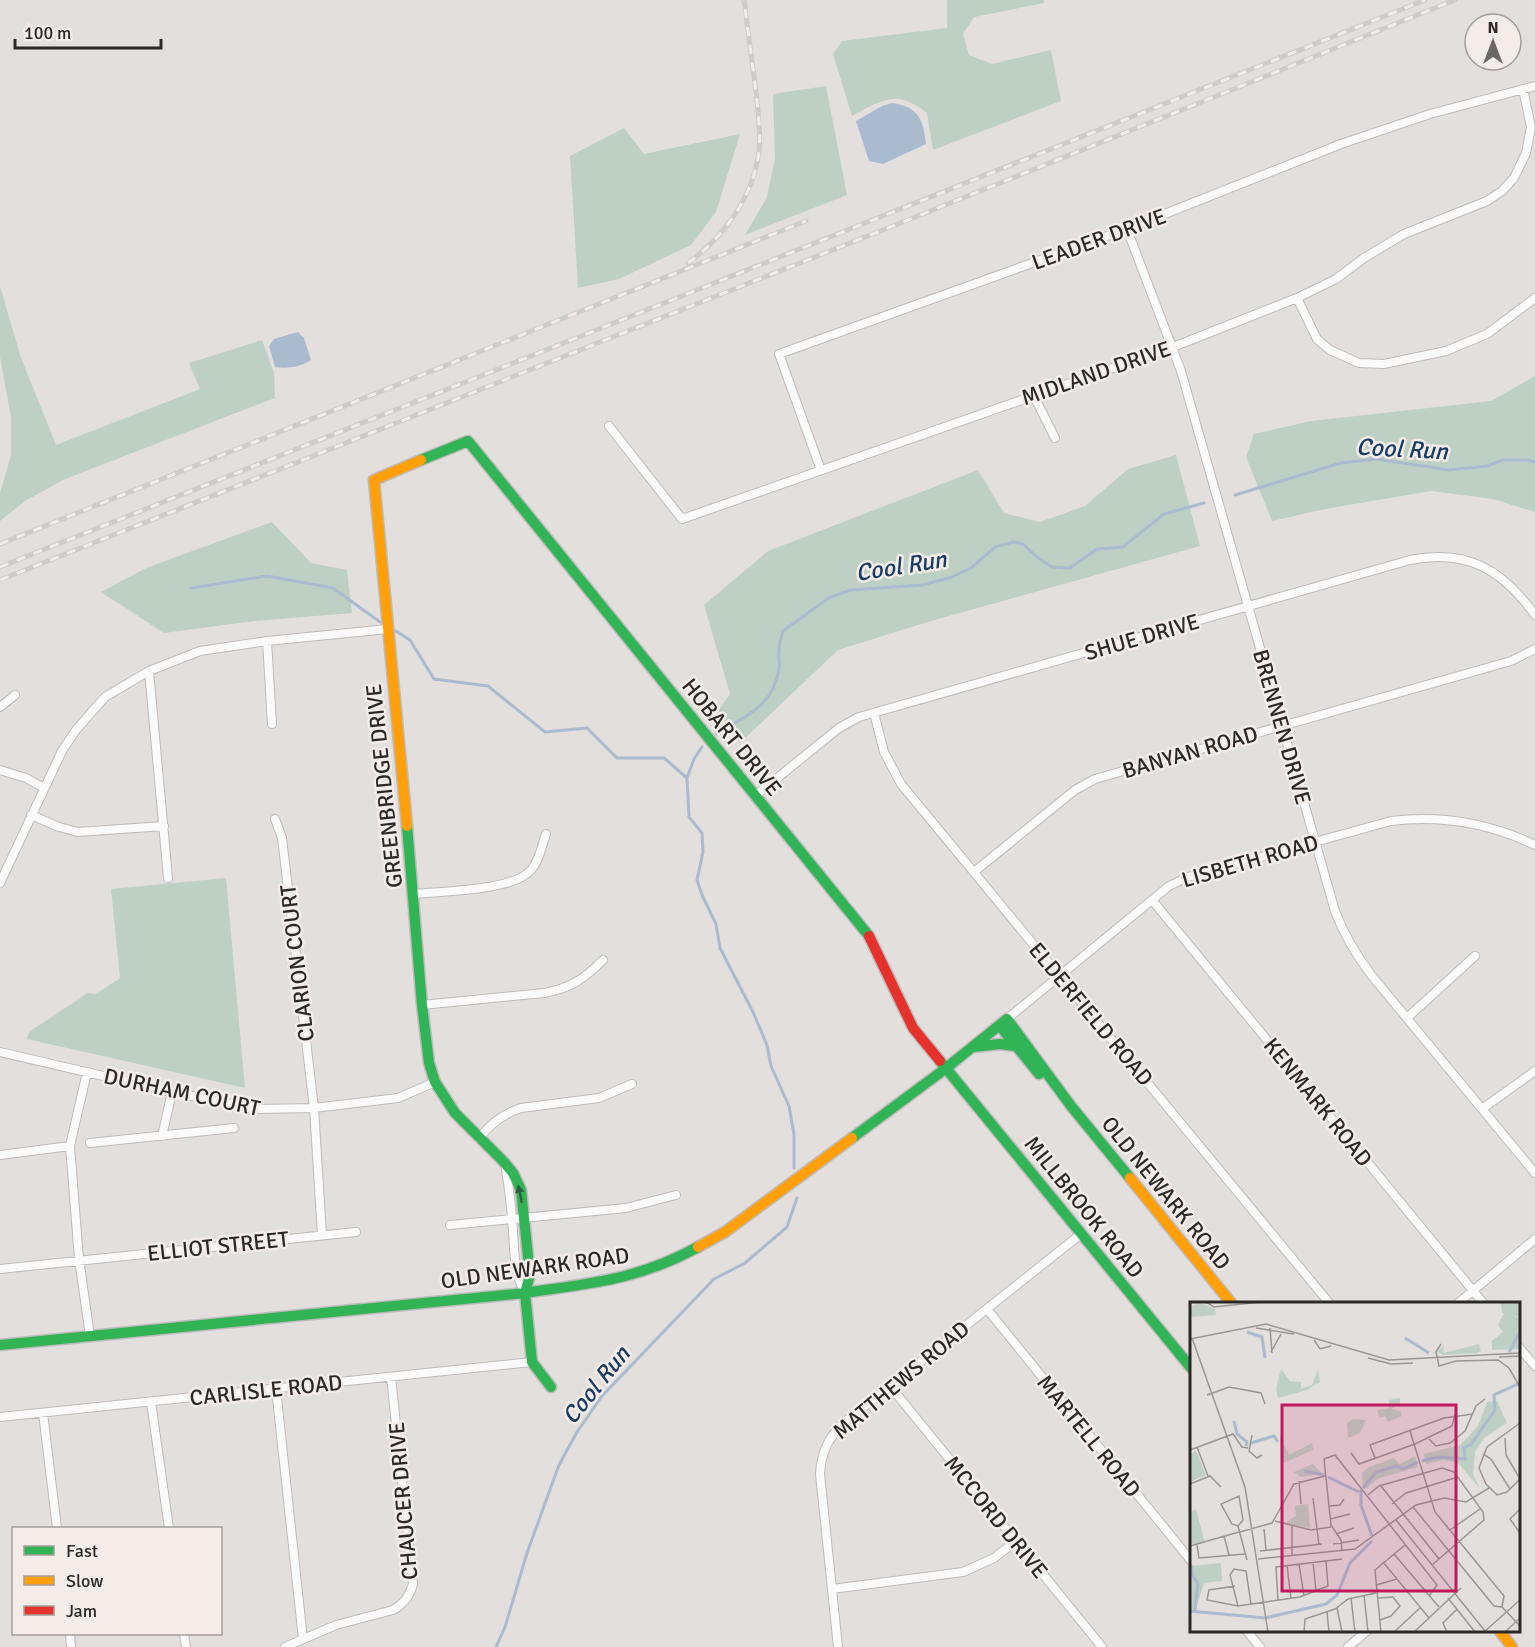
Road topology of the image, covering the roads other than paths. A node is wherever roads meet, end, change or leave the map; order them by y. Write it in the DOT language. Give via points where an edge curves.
graph roads {
  1 [pos="1535,86"];
  2 [pos="1523,89"];
  3 [pos="1126,230"];
  4 [pos="1297,298"];
  5 [pos="1535,298"];
  6 [pos="1173,346"];
  7 [pos="1033,394"];
  8 [pos="609,426"];
  9 [pos="1055,438"];
  10 [pos="468,441"];
  11 [pos="821,470"];
  12 [pos="1248,606"];
  13 [pos="1535,615"];
  14 [pos="388,629"];
  15 [pos="267,641"];
  16 [pos="1535,649"];
  17 [pos="150,671"];
  18 [pos="15,695"];
  19 [pos="0,707"];
  20 [pos="874,713"];
  21 [pos="272,724"];
  22 [pos="1282,726"];
  23 [pos="0,770"];
  24 [pos="44,788"];
  25 [pos="754,796"];
  26 [pos="31,815"];
  27 [pos="275,819"];
  28 [pos="164,826"];
  29 [pos="546,834"];
  30 [pos="1315,842"];
  31 [pos="1535,845"];
  32 [pos="974,872"];
  33 [pos="168,878"];
  34 [pos="0,883"];
  35 [pos="414,894"];
  36 [pos="1152,900"];
  37 [pos="1475,956"];
  38 [pos="603,960"];
  39 [pos="1060,976"];
  40 [pos="422,1005"];
  41 [pos="1407,1018"];
  42 [pos="1004,1022"];
  43 [pos="1015,1046"];
  44 [pos="974,1047"];
  45 [pos="0,1052"];
  46 [pos="945,1069"];
  47 [pos="1535,1071"];
  48 [pos="87,1072"];
  49 [pos="435,1082"];
  50 [pos="632,1084"];
  51 [pos="172,1092"];
  52 [pos="1071,1106"];
  53 [pos="314,1108"];
  54 [pos="1482,1109"];
  55 [pos="234,1128"];
  56 [pos="162,1136"];
  57 [pos="480,1139"];
  58 [pos="90,1143"];
  59 [pos="70,1146"];
  60 [pos="0,1155"];
  61 [pos="1535,1173"];
  62 [pos="676,1195"];
  63 [pos="518,1220"];
  64 [pos="450,1225"];
  65 [pos="357,1232"];
  66 [pos="1081,1234"];
  67 [pos="322,1235"];
  68 [pos="1535,1239"];
  69 [pos="79,1259"];
  70 [pos="0,1269"];
  71 [pos="1473,1290"];
  72 [pos="525,1293"];
  73 [pos="1230,1302"];
  74 [pos="1328,1302"];
  75 [pos="1458,1302"];
  76 [pos="1482,1302"];
  77 [pos="987,1309"];
  78 [pos="90,1336"];
  79 [pos="0,1345"];
  80 [pos="1520,1348"];
  81 [pos="532,1362"];
  82 [pos="1535,1366"];
  83 [pos="1190,1368"];
  84 [pos="391,1377"];
  85 [pos="890,1386"];
  86 [pos="551,1387"];
  87 [pos="276,1389"];
  88 [pos="151,1402"];
  89 [pos="43,1413"];
  90 [pos="0,1417"];
  91 [pos="57,1527"];
  92 [pos="169,1527"];
  93 [pos="1016,1541"];
  94 [pos="1190,1562"];
  95 [pos="832,1589"];
  96 [pos="1248,1632"];
  97 [pos="1366,1632"];
  98 [pos="1501,1632"];
  99 [pos="303,1639"];
  100 [pos="285,1647"];
  101 [pos="838,1647"];
  102 [pos="1102,1647"];
  103 [pos="1260,1647"];
  104 [pos="1348,1647"];
  105 [pos="1512,1647"];
  1 -- 2 [label="street, LEADER DRIVE"];
  2 -- 3 [label="street, LEADER DRIVE" via="1341,144"];
  2 -- 4 [label="street, MIDLAND DRIVE" via="1531,127 1526,153 1514,178 1502,191 1487,201 1404,234 1336,279"];
  3 -- 6 [label="street, BRENNEN DRIVE"];
  3 -- 11 [label="street, LEADER DRIVE" via="779,354"];
  4 -- 5 [label="street" via="1317,339 1330,350 1359,363 1384,364 1446,351 1486,334"];
  4 -- 6 [label="street, MIDLAND DRIVE"];
  6 -- 7 [label="street, MIDLAND DRIVE"];
  6 -- 12 [label="street, BRENNEN DRIVE"];
  7 -- 9 [label="street"];
  7 -- 11 [label="street, MIDLAND DRIVE"];
  8 -- 11 [label="street, MIDLAND DRIVE" via="682,519"];
  10 -- 14 [label="street, GREENBRIDGE DRIVE" via="374,480"];
  10 -- 25 [label="street, HOBART DRIVE"];
  12 -- 13 [label="street, SHUE DRIVE" via="1410,560 1440,556 1471,561 1499,575"];
  12 -- 20 [label="street, SHUE DRIVE"];
  12 -- 22 [label="street, BRENNEN DRIVE"];
  14 -- 15 [label="street"];
  14 -- 35 [label="street, GREENBRIDGE DRIVE"];
  15 -- 17 [label="street" via="200,651"];
  15 -- 21 [label="street"];
  16 -- 22 [label="street, BANYAN ROAD" via="1511,661"];
  17 -- 24 [label="street" via="105,698 93,710 62,751"];
  17 -- 28 [label="street"];
  18 -- 19 [label="street"];
  20 -- 25 [label="street, SHUE DRIVE" via="838,728"];
  20 -- 32 [label="street, ELDERFIELD ROAD" via="884,752 901,784"];
  22 -- 30 [label="street, BRENNEN DRIVE"];
  22 -- 32 [label="street, BANYAN ROAD" via="1086,784"];
  23 -- 24 [label="street" via="26,777"];
  24 -- 26 [label="street"];
  25 -- 46 [label="street, HOBART DRIVE" via="875,944 901,1009"];
  26 -- 28 [label="street" via="78,832"];
  26 -- 34 [label="street"];
  27 -- 53 [label="street, CLARION COURT" via="282,838"];
  28 -- 33 [label="street"];
  29 -- 35 [label="street" via="531,871 511,882"];
  30 -- 31 [label="street, LISBETH ROAD" via="1391,821 1426,818 1467,822"];
  30 -- 36 [label="street, LISBETH ROAD" via="1179,881"];
  30 -- 41 [label="street, BRENNEN DRIVE" via="1335,911 1350,944"];
  32 -- 39 [label="street, ELDERFIELD ROAD"];
  35 -- 40 [label="street, GREENBRIDGE DRIVE"];
  36 -- 39 [label="street, LISBETH ROAD"];
  36 -- 71 [label="street, KENMARK ROAD"];
  37 -- 41 [label="street"];
  38 -- 40 [label="street" via="588,975 563,989"];
  39 -- 42 [label="street, LISBETH ROAD"];
  39 -- 74 [label="street, ELDERFIELD ROAD"];
  40 -- 49 [label="street, GREENBRIDGE DRIVE"];
  41 -- 54 [label="street, BRENNEN DRIVE"];
  42 -- 43 [label="street, OLD NEWARK ROAD"];
  42 -- 44 [label="street, OLD NEWARK ROAD"];
  42 -- 52 [label="street, OLD NEWARK ROAD"];
  43 -- 44 [label="street"];
  43 -- 52 [label="street, OLD NEWARK ROAD"];
  44 -- 46 [label="street, OLD NEWARK ROAD"];
  45 -- 48 [label="street, DURHAM COURT"];
  46 -- 66 [label="street, MILLBROOK ROAD"];
  46 -- 72 [label="street, OLD NEWARK ROAD" via="724,1232 689,1253 612,1281"];
  47 -- 54 [label="street"];
  48 -- 51 [label="street, DURHAM COURT"];
  48 -- 59 [label="street"];
  49 -- 53 [label="street, DURHAM COURT" via="398,1098"];
  49 -- 57 [label="street, GREENBRIDGE DRIVE" via="455,1113"];
  50 -- 57 [label="street" via="599,1098 521,1108 487,1127"];
  51 -- 53 [label="street, DURHAM COURT" via="257,1109"];
  51 -- 56 [label="street"];
  52 -- 73 [label="street, OLD NEWARK ROAD"];
  53 -- 67 [label="street, CLARION COURT"];
  54 -- 61 [label="street, BRENNEN DRIVE"];
  55 -- 56 [label="street"];
  56 -- 58 [label="street"];
  57 -- 63 [label="street, GREENBRIDGE DRIVE" via="513,1173 521,1190"];
  59 -- 60 [label="street"];
  59 -- 69 [label="street"];
  62 -- 63 [label="street" via="626,1208"];
  63 -- 64 [label="street"];
  63 -- 72 [label="street, GREENBRIDGE DRIVE" via="530,1275"];
  65 -- 67 [label="street, ELLIOT STREET"];
  66 -- 77 [label="street, MATTHEWS ROAD"];
  66 -- 83 [label="street, MILLBROOK ROAD"];
  67 -- 69 [label="street, ELLIOT STREET"];
  68 -- 71 [label="street"];
  69 -- 70 [label="street, ELLIOT STREET"];
  69 -- 78 [label="street"];
  71 -- 75 [label="street"];
  71 -- 76 [label="street, KENMARK ROAD"];
  72 -- 78 [label="street, OLD NEWARK ROAD"];
  72 -- 81 [label="street, GREENBRIDGE DRIVE"];
  77 -- 85 [label="street, MATTHEWS ROAD"];
  77 -- 94 [label="street, MARTELL ROAD"];
  78 -- 79 [label="street, OLD NEWARK ROAD"];
  80 -- 82 [label="street"];
  81 -- 84 [label="street, CARLISLE ROAD"];
  81 -- 86 [label="street"];
  84 -- 87 [label="street, CARLISLE ROAD"];
  84 -- 99 [label="street, CHAUCER DRIVE" via="411,1592 393,1610 336,1625"];
  85 -- 93 [label="street, MCCORD DRIVE"];
  85 -- 95 [label="street, MATTHEWS ROAD" via="842,1424 822,1455 820,1484"];
  87 -- 88 [label="street, CARLISLE ROAD"];
  87 -- 99 [label="street"];
  88 -- 89 [label="street, CARLISLE ROAD"];
  88 -- 92 [label="street"];
  89 -- 90 [label="street, CARLISLE ROAD"];
  89 -- 91 [label="street"];
  93 -- 95 [label="street" via="984,1564 963,1572"];
  93 -- 102 [label="street, MCCORD DRIVE"];
  95 -- 101 [label="street, MATTHEWS ROAD"];
  96 -- 103 [label="street"];
  97 -- 104 [label="street"];
  98 -- 105 [label="street"];
  99 -- 100 [label="street, CHAUCER DRIVE"];
}
